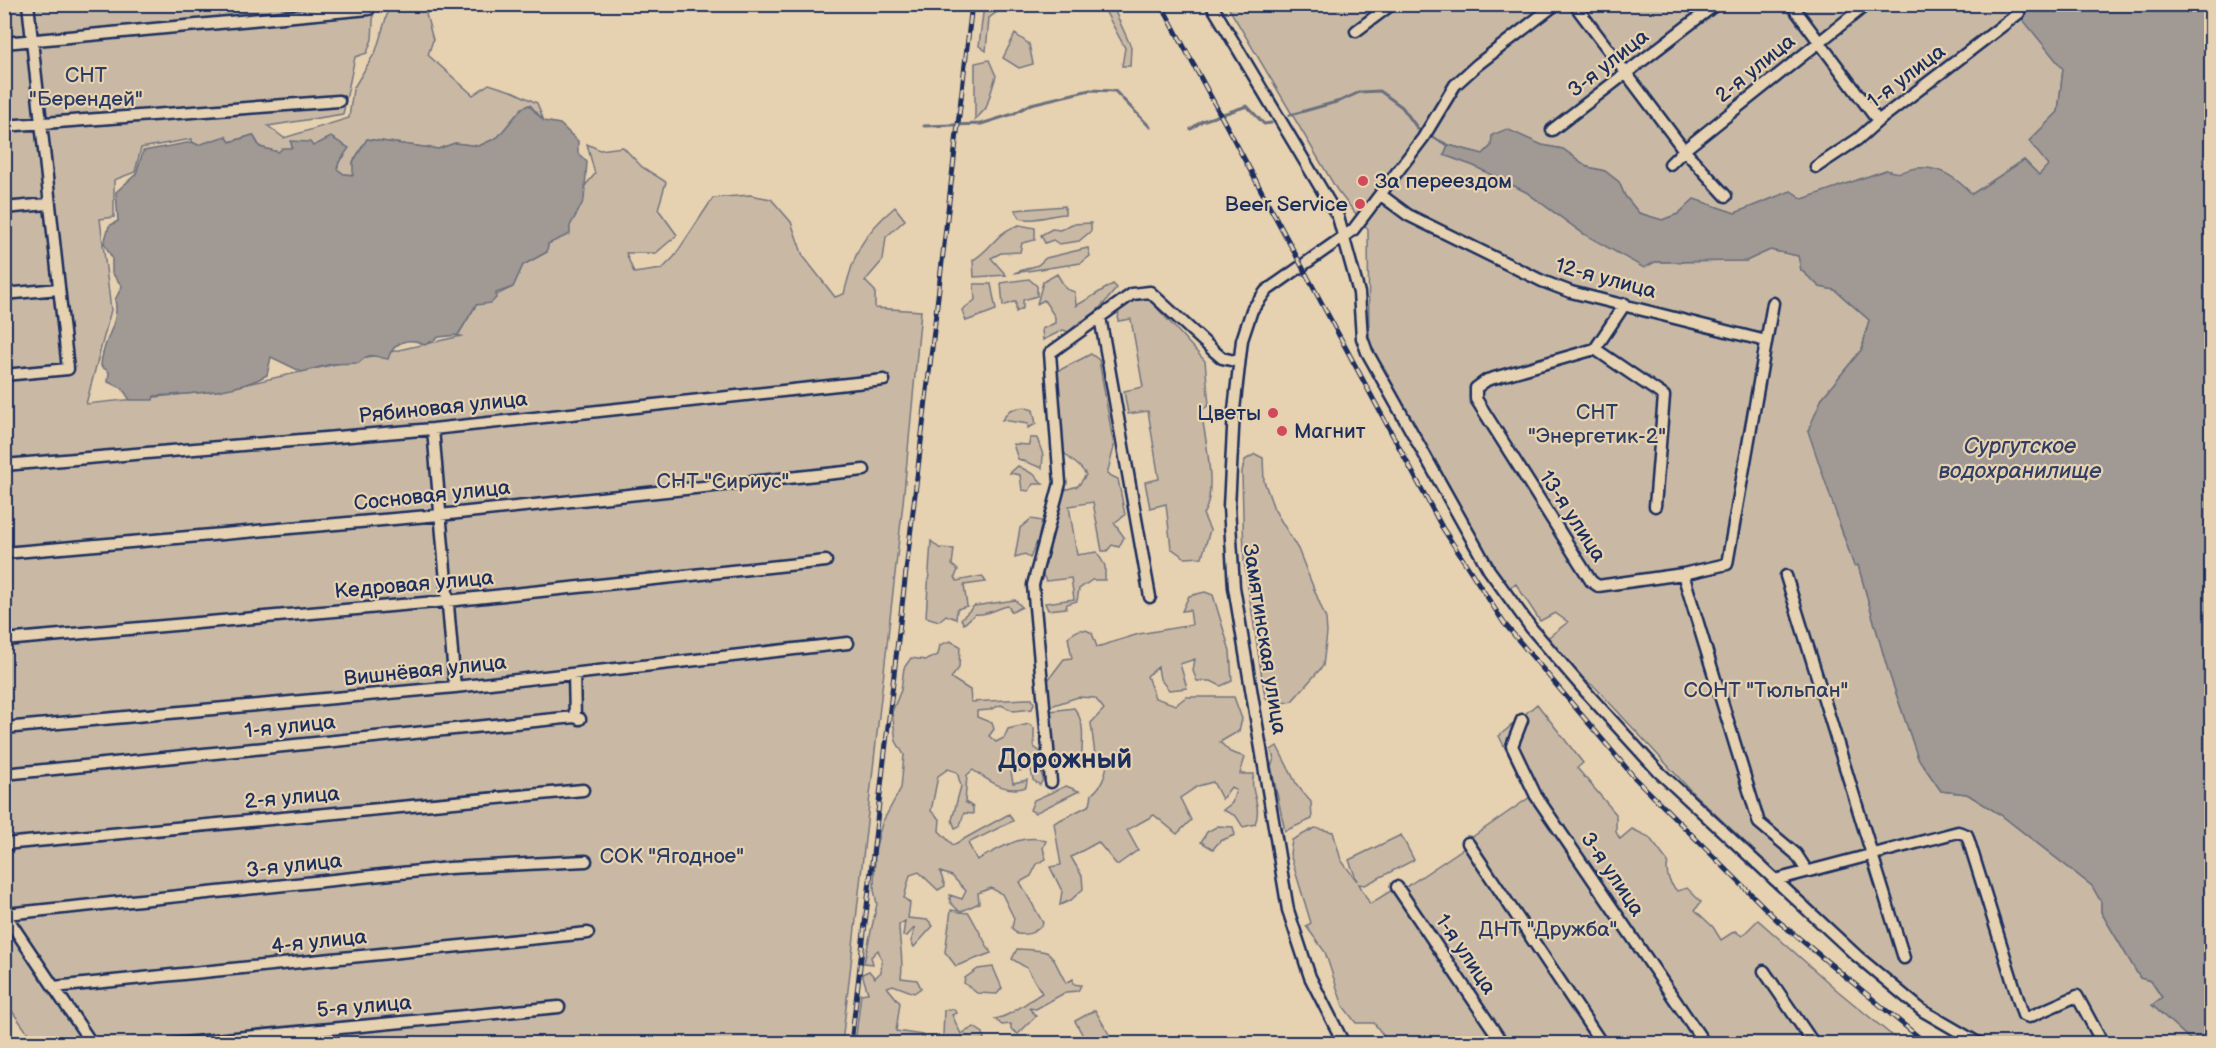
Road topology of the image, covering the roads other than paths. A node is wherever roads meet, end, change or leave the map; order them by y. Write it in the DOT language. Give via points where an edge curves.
graph roads {
  1 [pos="28,4"];
  2 [pos="1211,4"];
  3 [pos="1392,4"];
  4 [pos="1556,4"];
  5 [pos="1574,4"];
  6 [pos="1716,4"];
  7 [pos="1791,4"];
  8 [pos="1867,4"];
  9 [pos="369,9"];
  10 [pos="2019,14"];
  11 [pos="1356,31"];
  12 [pos="31,40"];
  13 [pos="1820,42"];
  14 [pos="4,43"];
  15 [pos="1626,73"];
  16 [pos="339,101"];
  17 [pos="1878,121"];
  18 [pos="40,122"];
  19 [pos="4,126"];
  20 [pos="1552,130"];
  21 [pos="1684,150"];
  22 [pos="1670,164"];
  23 [pos="1816,167"];
  24 [pos="1381,195"];
  25 [pos="1726,196"];
  26 [pos="48,204"];
  27 [pos="4,208"];
  28 [pos="1344,238"];
  29 [pos="59,289"];
  30 [pos="4,294"];
  31 [pos="1773,303"];
  32 [pos="1625,304"];
  33 [pos="1100,317"];
  34 [pos="1766,341"];
  35 [pos="1595,349"];
  36 [pos="1239,362"];
  37 [pos="4,375"];
  38 [pos="884,380"];
  39 [pos="433,429"];
  40 [pos="4,465"];
  41 [pos="864,470"];
  42 [pos="1654,506"];
  43 [pos="440,515"];
  44 [pos="4,553"];
  45 [pos="826,561"];
  46 [pos="1683,574"];
  47 [pos="1786,576"];
  48 [pos="1150,597"];
  49 [pos="447,601"];
  50 [pos="4,640"];
  51 [pos="848,643"];
  52 [pos="574,674"];
  53 [pos="455,687"];
  54 [pos="1522,720"];
  55 [pos="4,728"];
  56 [pos="4,774"];
  57 [pos="1051,782"];
  58 [pos="583,790"];
  59 [pos="1468,843"];
  60 [pos="4,844"];
  61 [pos="1873,856"];
  62 [pos="586,861"];
  63 [pos="1807,871"];
  64 [pos="1775,880"];
  65 [pos="1397,887"];
  66 [pos="5,914"];
  67 [pos="588,933"];
  68 [pos="1904,958"];
  69 [pos="1764,971"];
  70 [pos="54,987"];
  71 [pos="559,1007"];
  72 [pos="92,1044"];
  73 [pos="173,1044"];
  74 [pos="1344,1044"];
  75 [pos="1503,1044"];
  76 [pos="1602,1044"];
  77 [pos="1705,1044"];
  78 [pos="1814,1044"];
  79 [pos="1980,1044"];
  80 [pos="2103,1044"];
  1 -- 12 [label="street"];
  2 -- 28 [label="street" via="1331,201"];
  3 -- 11 [label="street"];
  4 -- 24 [label="street" via="1455,86"];
  5 -- 15 [label="street"];
  6 -- 15 [label="street, 3-я улица"];
  7 -- 13 [label="street"];
  8 -- 13 [label="street, 2-я улица"];
  9 -- 12 [label="street"];
  10 -- 17 [label="street, 1-я улица"];
  12 -- 14 [label="street"];
  12 -- 18 [label="street"];
  13 -- 17 [label="street"];
  13 -- 21 [label="street, 2-я улица"];
  15 -- 20 [label="street, 3-я улица"];
  15 -- 21 [label="street"];
  16 -- 18 [label="street"];
  17 -- 23 [label="street, 1-я улица"];
  18 -- 19 [label="street"];
  18 -- 26 [label="street"];
  21 -- 22 [label="street, 2-я улица"];
  21 -- 25 [label="street"];
  24 -- 28 [label="street, Замятинская улица"];
  24 -- 32 [label="street, 12-я улица" via="1408,215 1542,281"];
  26 -- 27 [label="street"];
  26 -- 29 [label="street"];
  28 -- 36 [label="street, Замятинская улица" via="1262,296 1246,324"];
  28 -- 64 [label="street" via="1359,293 1366,352 1489,570 1532,629 1642,753"];
  29 -- 30 [label="street"];
  29 -- 37 [label="street" via="68,369"];
  31 -- 34 [label="street"];
  32 -- 34 [label="street, 12-я улица"];
  32 -- 35 [label="street"];
  33 -- 36 [label="street" via="1132,294 1150,292 1222,358"];
  33 -- 48 [label="street"];
  33 -- 57 [label="street" via="1050,353 1060,483 1033,585"];
  34 -- 46 [label="street" via="1727,564"];
  35 -- 42 [label="street" via="1664,396"];
  35 -- 46 [label="street, 13-я улица" via="1487,380 1476,388 1476,399 1591,581 1598,586"];
  36 -- 74 [label="street, Замятинская улица" via="1230,507 1241,638 1288,910 1310,977"];
  38 -- 39 [label="street, Рябиновая улица"];
  39 -- 40 [label="street, Рябиновая улица"];
  39 -- 43 [label="street"];
  41 -- 43 [label="street, Сосновая улица"];
  43 -- 44 [label="street, Сосновая улица"];
  43 -- 49 [label="street"];
  45 -- 49 [label="street, Кедровая улица"];
  46 -- 63 [label="street" via="1759,823 1796,854"];
  47 -- 61 [label="street"];
  49 -- 50 [label="street, Кедровая улица"];
  49 -- 53 [label="street"];
  51 -- 52 [label="street, Вишнёвая улица"];
  52 -- 53 [label="street, Вишнёвая улица"];
  52 -- 56 [label="street, 1-я улица" via="577,718"];
  53 -- 55 [label="street, Вишнёвая улица"];
  54 -- 77 [label="street, 3-я улица" via="1512,746 1536,796"];
  58 -- 60 [label="street, 2-я улица"];
  59 -- 76 [label="street"];
  61 -- 63 [label="street"];
  61 -- 68 [label="street"];
  61 -- 80 [label="street" via="1958,832 1967,835 2023,1015 2029,1017 2077,996"];
  62 -- 66 [label="street, 3-я улица" via="449,868"];
  63 -- 64 [label="street"];
  64 -- 79 [label="street" via="1923,1011"];
  65 -- 75 [label="street, 1-я улица"];
  66 -- 70 [label="street"];
  67 -- 70 [label="street, 4-я улица"];
  69 -- 78 [label="street"];
  70 -- 72 [label="street"];
  71 -- 73 [label="street, 5-я улица"];
}
